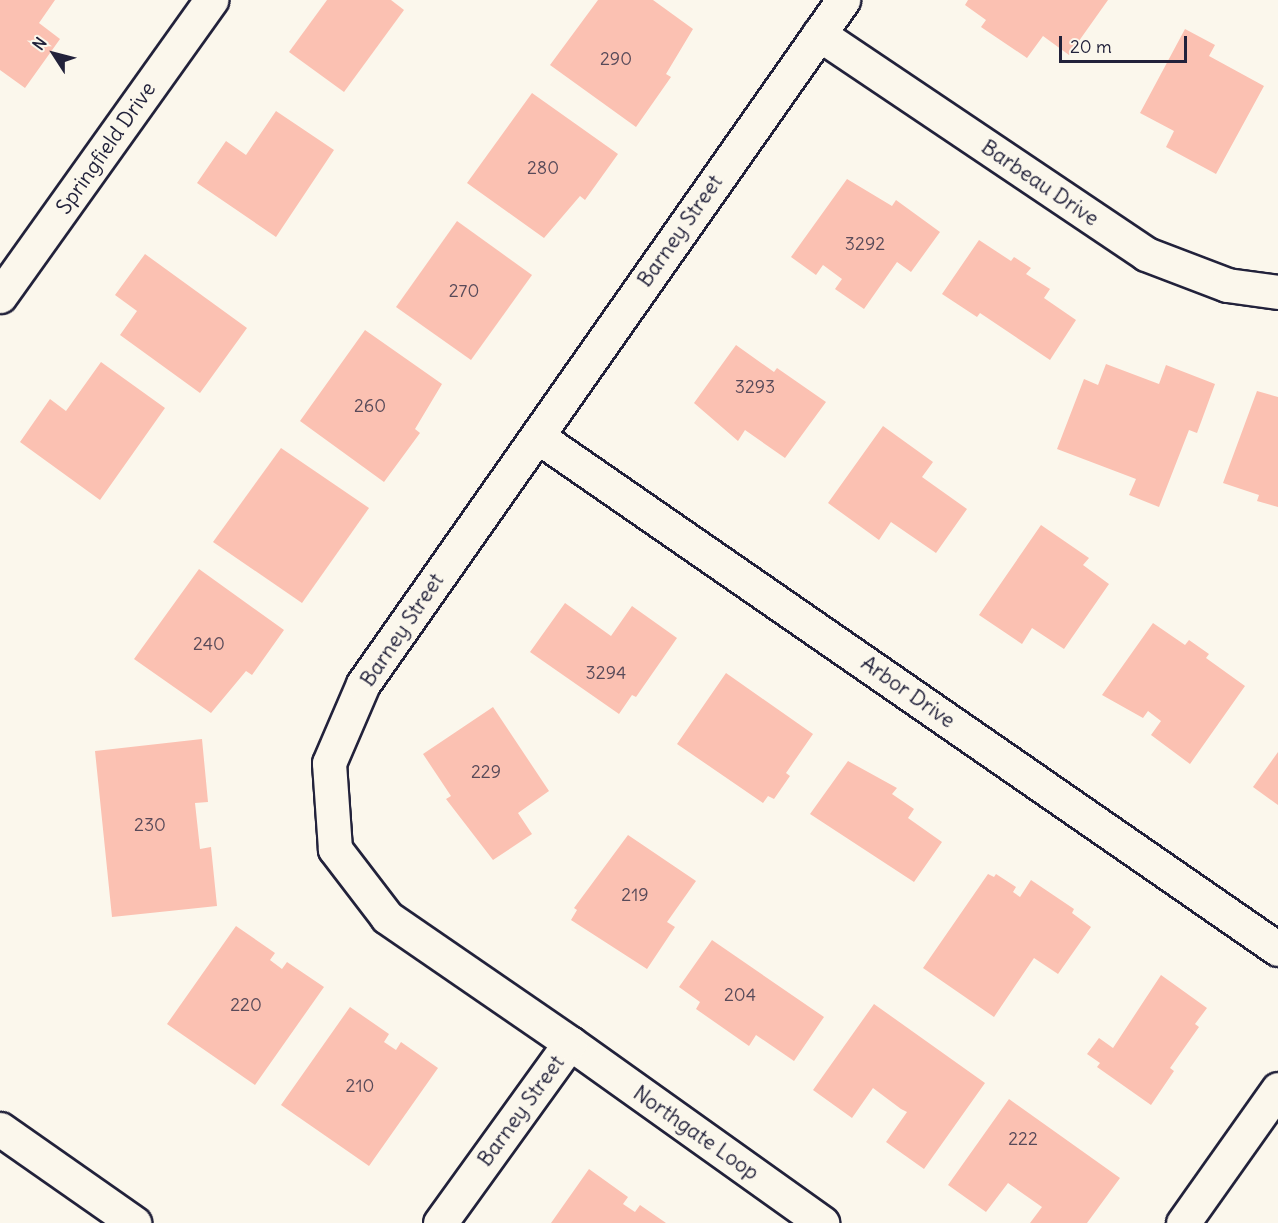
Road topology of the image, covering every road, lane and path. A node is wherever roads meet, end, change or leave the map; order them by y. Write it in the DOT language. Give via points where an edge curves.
graph roads {
  1 [pos="211,0"];
  2 [pos="843,0"];
  3 [pos="819,34"];
  4 [pos="1278,292"];
  5 [pos="0,297"];
  6 [pos="537,436"];
  7 [pos="1278,949"];
  8 [pos="570,1043"];
  9 [pos="1278,1089"];
  10 [pos="0,1129"];
  11 [pos="134,1223"];
  12 [pos="440,1223"];
  13 [pos="822,1223"];
  14 [pos="1183,1223"];
  1 -- 5 [label="street, Springfield Drive"];
  2 -- 3 [label="street, Barney Street"];
  3 -- 4 [label="street, Barbeau Drive" via="1146,254 1227,285"];
  3 -- 6 [label="street, Barney Street"];
  6 -- 7 [label="street, Arbor Drive"];
  6 -- 8 [label="street, Barney Street" via="363,684 329,763 335,849 387,917"];
  8 -- 12 [label="street, Barney Street"];
  8 -- 13 [label="street, Northgate Loop"];
  9 -- 14 [label="street"];
  10 -- 11 [label="street"];
}
